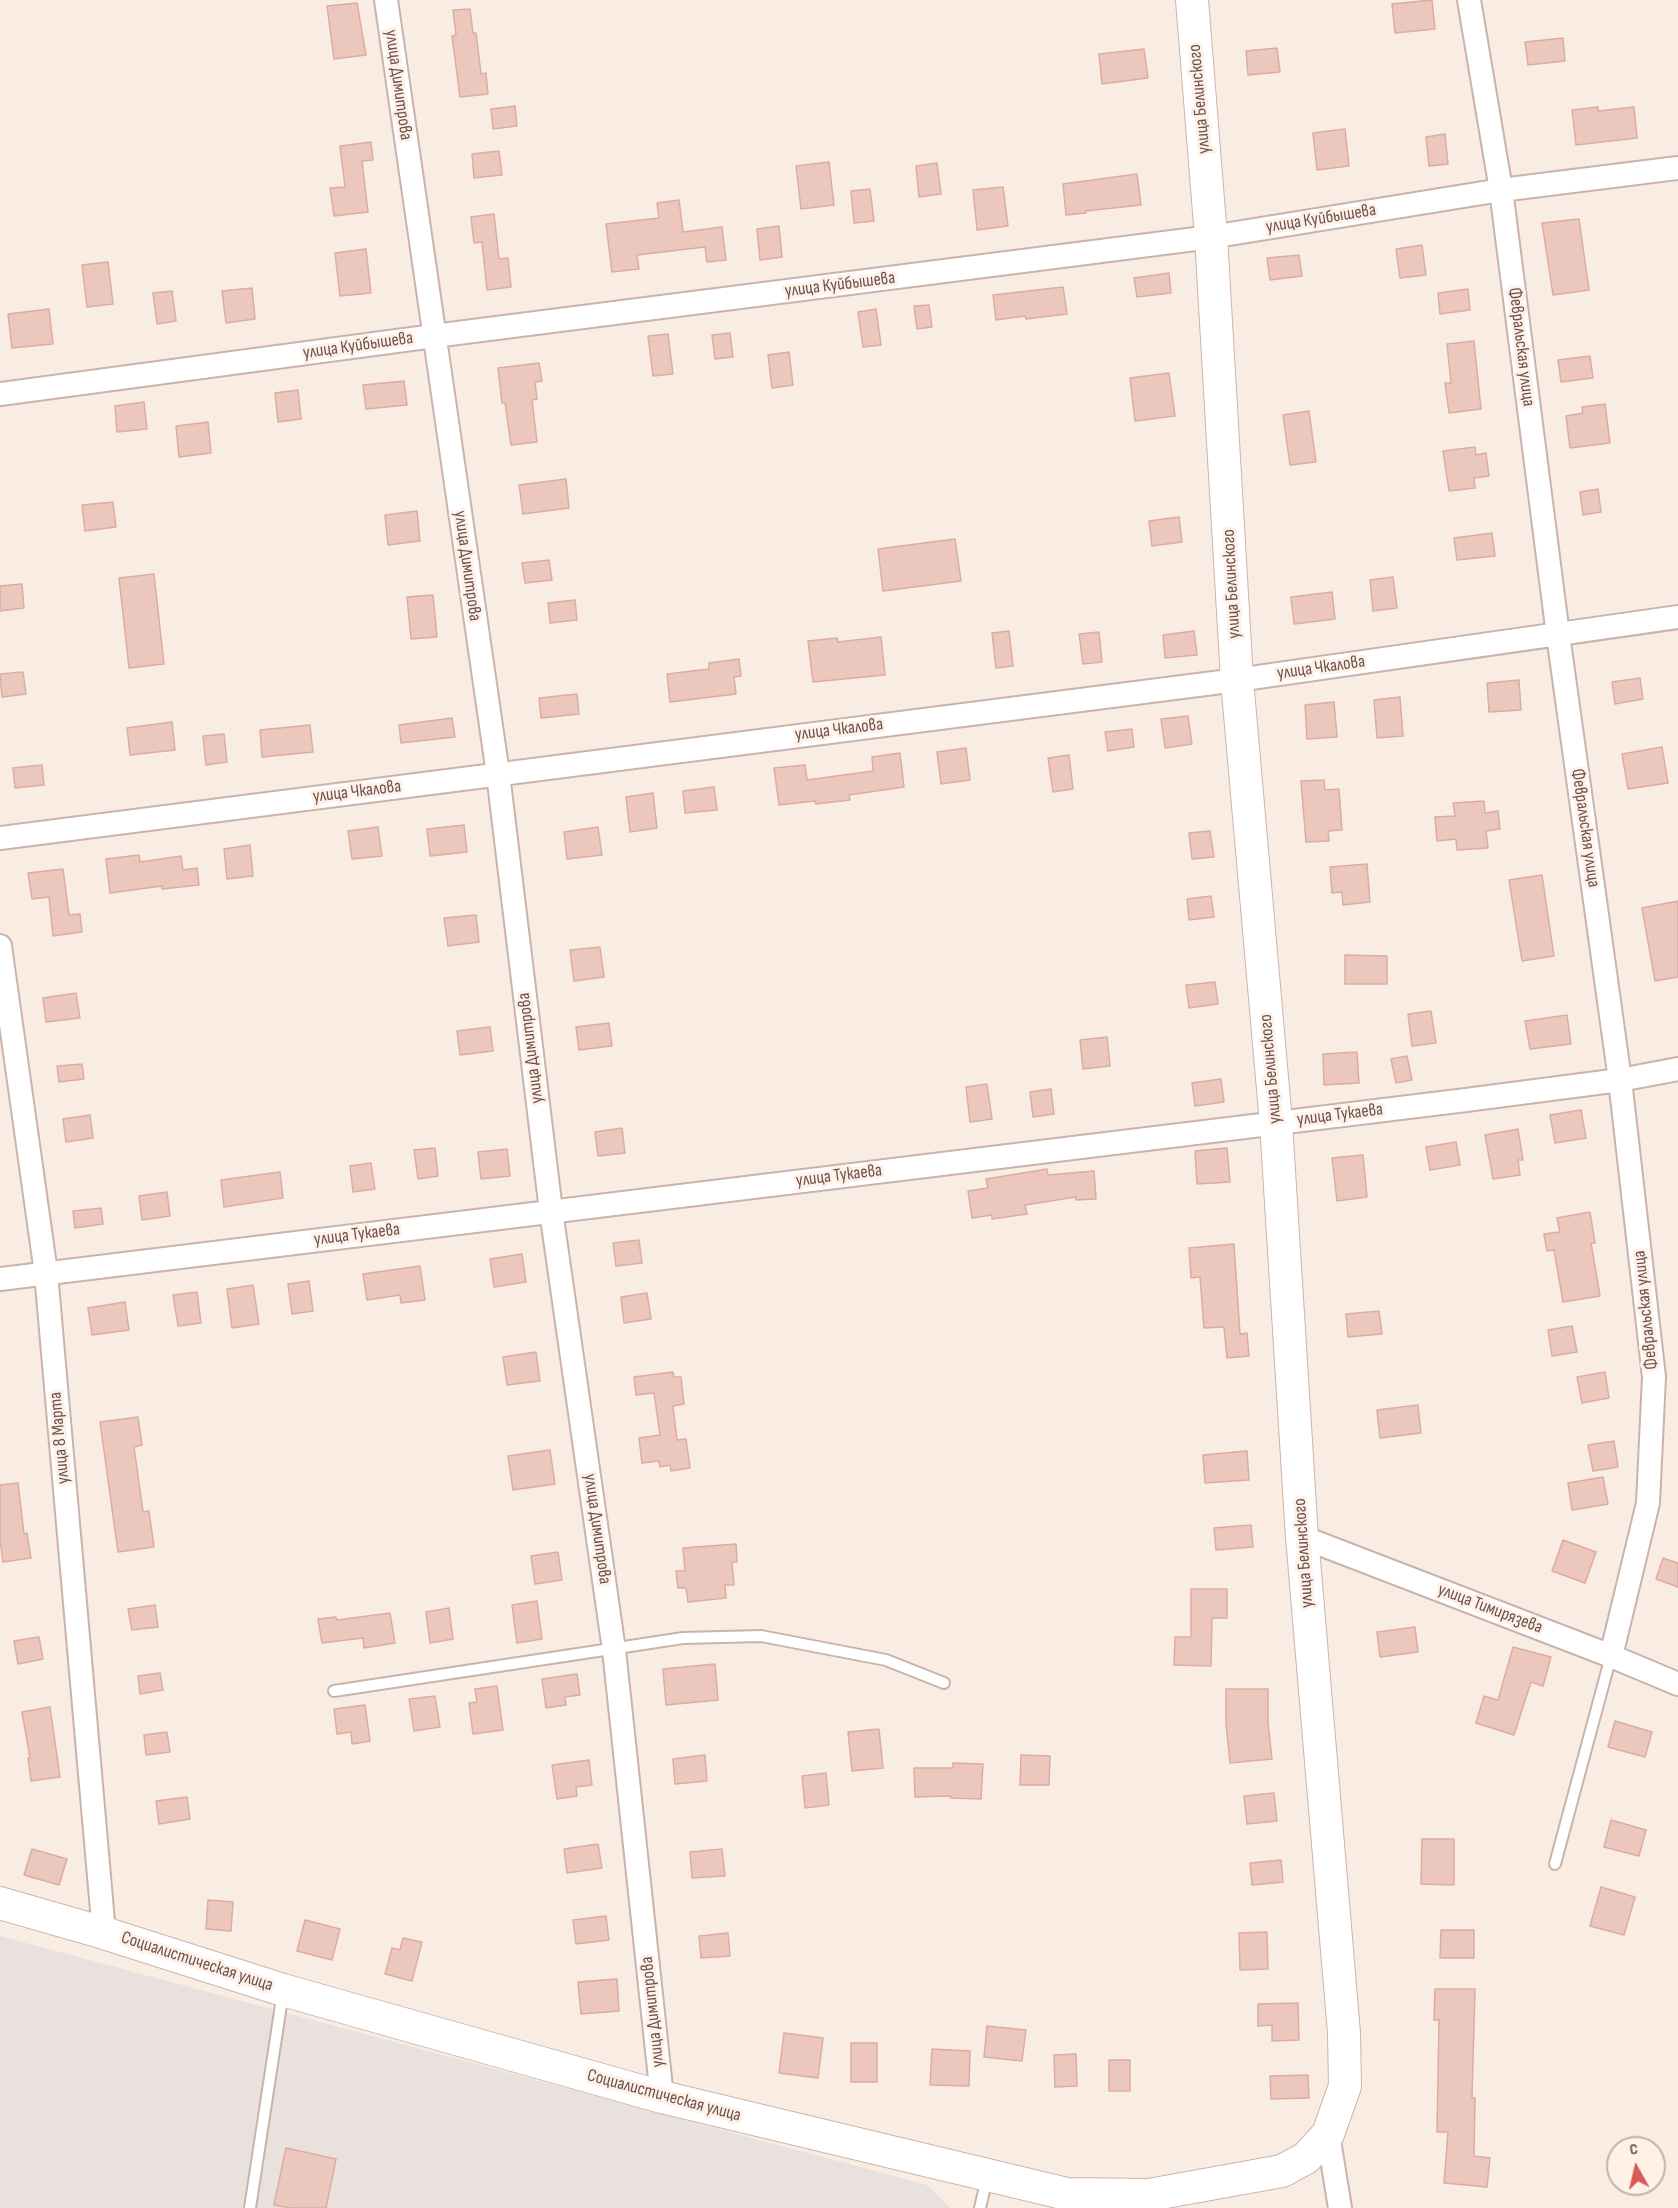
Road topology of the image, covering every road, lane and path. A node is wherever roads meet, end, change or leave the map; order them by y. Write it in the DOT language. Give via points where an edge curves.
graph roads {
  1 [pos="386,0"];
  2 [pos="1192,0"];
  3 [pos="1469,0"];
  4 [pos="1678,168"];
  5 [pos="1501,190"];
  6 [pos="1212,237"];
  7 [pos="434,336"];
  8 [pos="0,394"];
  9 [pos="1678,617"];
  10 [pos="1558,635"];
  11 [pos="1237,680"];
  12 [pos="498,774"];
  13 [pos="0,838"];
  14 [pos="0,946"];
  15 [pos="1678,1069"];
  16 [pos="1620,1080"];
  17 [pos="1276,1123"];
  18 [pos="551,1211"];
  19 [pos="46,1273"];
  20 [pos="0,1279"];
  21 [pos="1302,1537"];
  22 [pos="614,1650"];
  23 [pos="1611,1656"];
  24 [pos="944,1683"];
  25 [pos="1678,1684"];
  26 [pos="334,1691"];
  27 [pos="1555,1864"];
  28 [pos="0,1903"];
  29 [pos="104,1933"];
  30 [pos="283,1990"];
  31 [pos="662,2097"];
  32 [pos="1328,2134"];
  33 [pos="988,2175"];
  34 [pos="250,2208"];
  35 [pos="980,2208"];
  36 [pos="1340,2208"];
  1 -- 7 [label="street, улица Димитрова"];
  2 -- 6 [label="street, улица Белинского"];
  3 -- 5 [label="street, Февральская улица"];
  4 -- 5 [label="street, улица Куйбышева"];
  5 -- 6 [label="street, улица Куйбышева"];
  5 -- 10 [label="street, Февральская улица"];
  6 -- 7 [label="street, улица Куйбышева"];
  6 -- 11 [label="street, улица Белинского"];
  7 -- 8 [label="street, улица Куйбышева"];
  7 -- 12 [label="street, улица Димитрова"];
  9 -- 10 [label="street, улица Чкалова"];
  10 -- 11 [label="street, улица Чкалова"];
  10 -- 16 [label="street, Февральская улица"];
  11 -- 12 [label="street, улица Чкалова"];
  11 -- 17 [label="street, улица Белинского"];
  12 -- 13 [label="street, улица Чкалова"];
  12 -- 18 [label="street, улица Димитрова"];
  14 -- 19 [label="street, улица 8 Марта"];
  15 -- 16 [label="street, улица Тукаева"];
  16 -- 17 [label="street, улица Тукаева"];
  16 -- 23 [label="street, Февральская улица" via="1654,1377 1648,1503"];
  17 -- 18 [label="street, улица Тукаева"];
  17 -- 21 [label="street, улица Белинского"];
  18 -- 19 [label="street, улица Тукаева"];
  18 -- 22 [label="street, улица Димитрова"];
  19 -- 20 [label="street, улица Тукаева"];
  19 -- 29 [label="street, улица 8 Марта"];
  21 -- 23 [label="street, улица Тимирязева"];
  21 -- 32 [label="street, улица Белинского" via="1344,2033 1345,2086"];
  22 -- 24 [label="lane" via="683,1638 761,1636 886,1660"];
  22 -- 26 [label="lane"];
  22 -- 31 [label="street, улица Димитрова"];
  23 -- 25 [label="street, улица Тимирязева"];
  23 -- 27 [label="lane"];
  28 -- 29 [label="street, Социалистическая улица"];
  29 -- 30 [label="street, Социалистическая улица"];
  30 -- 31 [label="street, Социалистическая улица"];
  30 -- 34 [label="lane"];
  31 -- 33 [label="street, Социалистическая улица"];
  32 -- 33 [label="street, Социалистическая улица" via="1306,2158 1282,2171 1149,2195 1067,2194"];
  32 -- 36 [label="street"];
  33 -- 35 [label="lane"];
}
